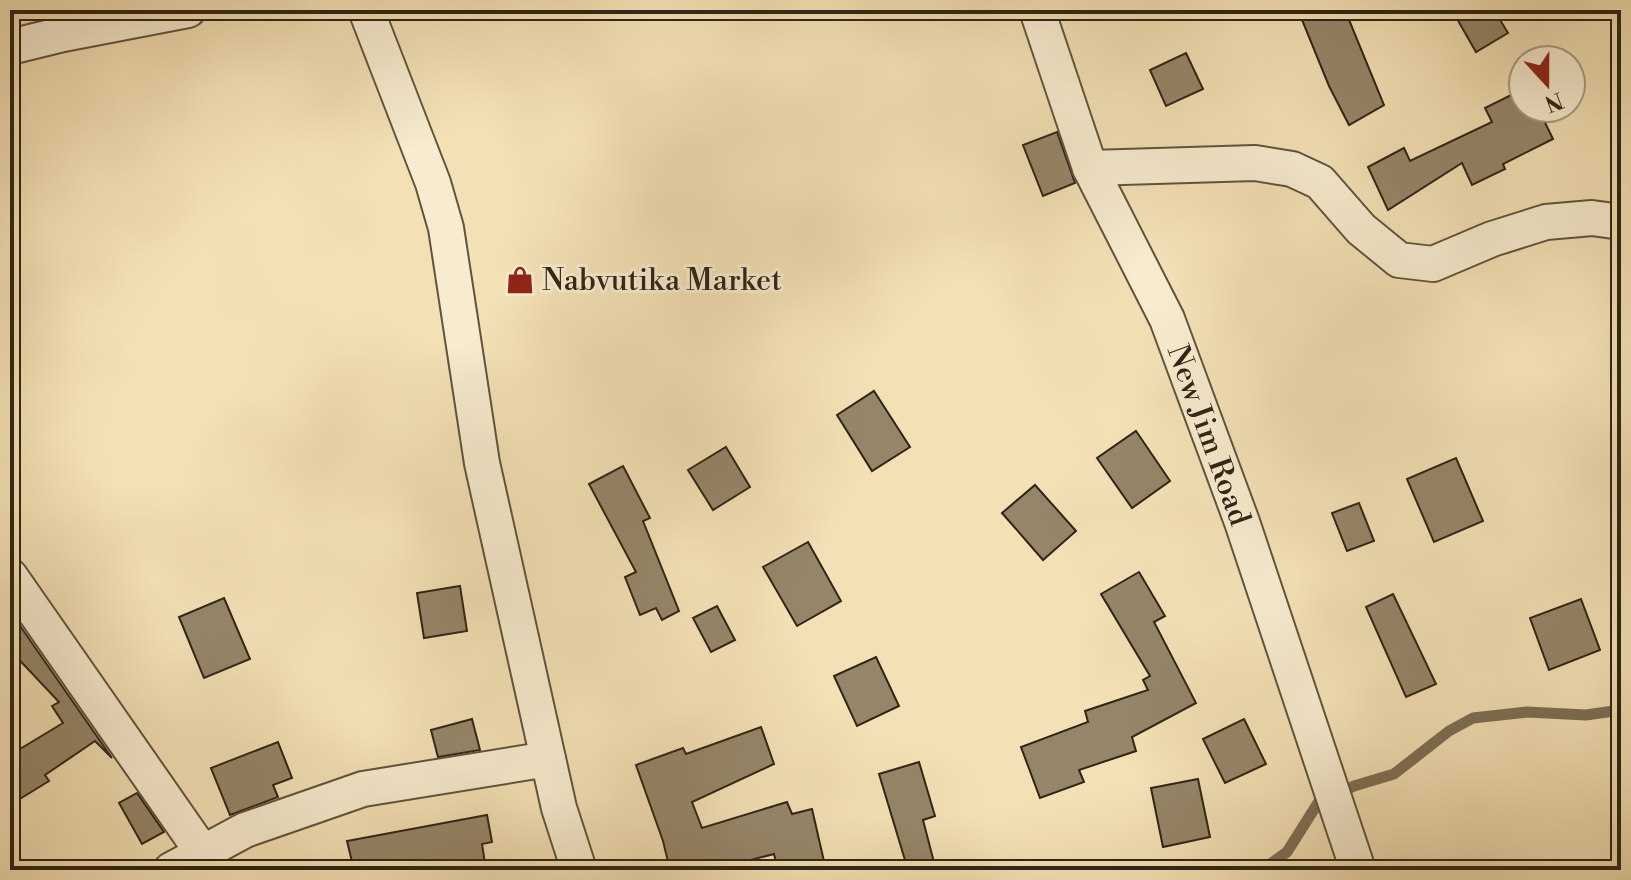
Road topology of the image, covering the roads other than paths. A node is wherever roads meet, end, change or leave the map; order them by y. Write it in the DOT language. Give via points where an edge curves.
graph roads {
  1 [pos="188,10"];
  2 [pos="366,10"];
  3 [pos="1037,10"];
  4 [pos="10,47"];
  5 [pos="1090,168"];
  6 [pos="1621,222"];
  7 [pos="10,576"];
  8 [pos="548,759"];
  9 [pos="203,853"];
  10 [pos="171,870"];
  11 [pos="579,870"];
  12 [pos="1358,870"];
  1 -- 4 [label="street"];
  2 -- 8 [label="street" via="446,228 482,463"];
  3 -- 5 [label="street, New Jim Road"];
  5 -- 6 [label="street" via="1255,163 1292,169 1320,182 1361,229 1399,260 1433,264 1546,222"];
  5 -- 12 [label="street, New Jim Road" via="1167,319 1242,522"];
  7 -- 9 [label="street"];
  8 -- 9 [label="street" via="363,789 245,830"];
  8 -- 11 [label="street"];
  9 -- 10 [label="street"];
}
